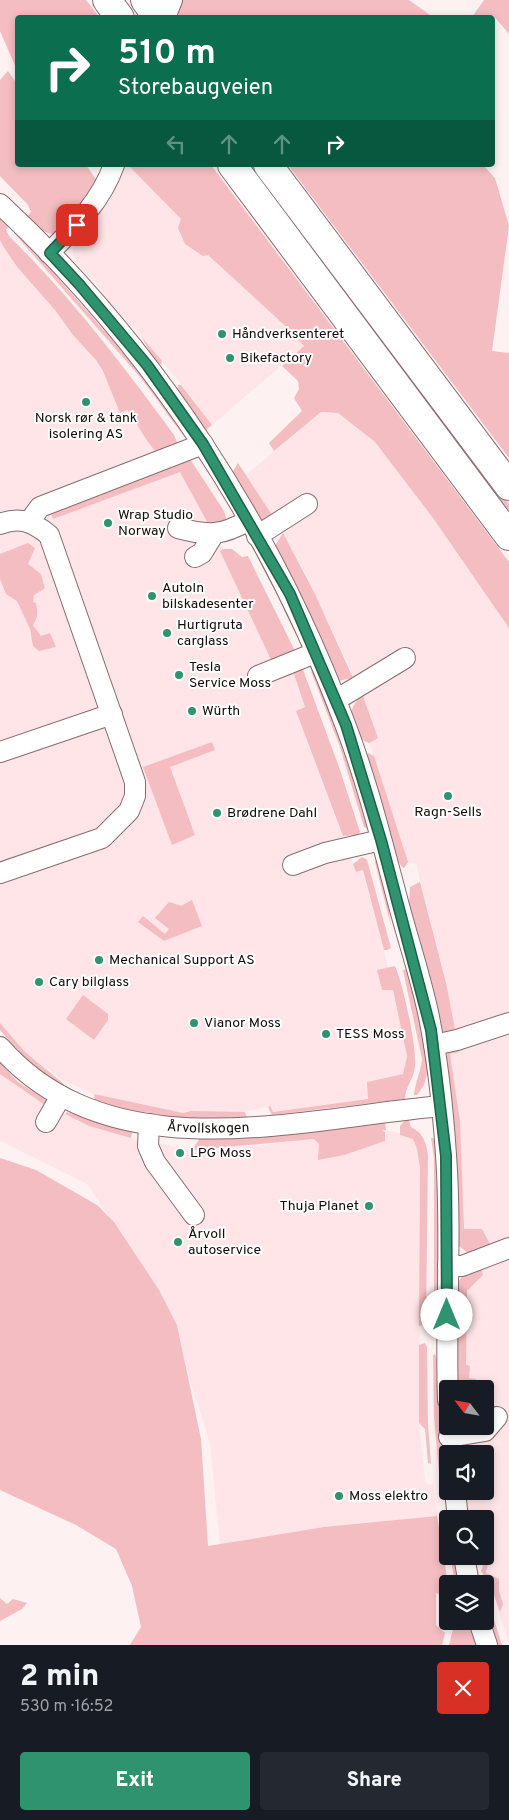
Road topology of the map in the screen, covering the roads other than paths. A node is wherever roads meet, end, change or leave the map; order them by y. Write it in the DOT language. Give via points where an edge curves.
graph roads {
  1 [pos="107,0"];
  2 [pos="145,0"];
  3 [pos="172,0"];
  4 [pos="118,15"];
  5 [pos="156,15"];
  6 [pos="166,15"];
  7 [pos="113,167"];
  8 [pos="233,167"];
  9 [pos="270,167"];
  10 [pos="0,204"];
  11 [pos="50,253"];
  12 [pos="203,444"];
  13 [pos="509,486"];
  14 [pos="307,504"];
  15 [pos="29,522"];
  16 [pos="0,524"];
  17 [pos="178,528"];
  18 [pos="253,528"];
  19 [pos="213,535"];
  20 [pos="509,536"];
  21 [pos="195,557"];
  22 [pos="316,653"];
  23 [pos="404,658"];
  24 [pos="258,676"];
  25 [pos="336,700"];
  26 [pos="112,714"];
  27 [pos="0,752"];
  28 [pos="381,840"];
  29 [pos="293,866"];
  30 [pos="0,872"];
  31 [pos="509,1023"];
  32 [pos="434,1045"];
  33 [pos="0,1046"];
  34 [pos="61,1096"];
  35 [pos="441,1106"];
  36 [pos="46,1122"];
  37 [pos="149,1124"];
  38 [pos="194,1215"];
  39 [pos="509,1248"];
  40 [pos="448,1266"];
  41 [pos="448,1380"];
  42 [pos="497,1417"];
  43 [pos="449,1439"];
  44 [pos="482,1630"];
  45 [pos="487,1645"];
  1 -- 4 [label="highway"];
  2 -- 5 [label="highway"];
  3 -- 6 [label="street"];
  7 -- 11 [label="street" via="106,187 88,214"];
  8 -- 20 [label="highway"];
  9 -- 13 [label="highway"];
  10 -- 11 [label="street"];
  11 -- 12 [label="street" via="147,365"];
  12 -- 15 [label="street" via="40,507"];
  12 -- 18 [label="street"];
  14 -- 18 [label="street"];
  15 -- 16 [label="street" via="12,519"];
  15 -- 26 [label="street" via="39,526 52,541"];
  17 -- 19 [label="street"];
  18 -- 19 [label="street" via="236,528"];
  18 -- 22 [label="street" via="290,594"];
  19 -- 21 [label="street" via="202,554"];
  22 -- 24 [label="street"];
  22 -- 25 [label="street"];
  23 -- 25 [label="street"];
  25 -- 28 [label="street"];
  26 -- 27 [label="street"];
  26 -- 30 [label="street" via="135,782 135,796 129,811 102,838"];
  28 -- 29 [label="street"];
  28 -- 32 [label="street"];
  31 -- 32 [label="street"];
  32 -- 35 [label="street"];
  33 -- 34 [label="street, Årvollskogen" via="34,1080"];
  34 -- 36 [label="street"];
  34 -- 37 [label="street, Årvollskogen" via="114,1117"];
  35 -- 37 [label="street, Årvollskogen" via="221,1130"];
  35 -- 40 [label="street" via="446,1156"];
  37 -- 38 [label="street" via="148,1146 155,1162"];
  39 -- 40 [label="street" via="471,1263"];
  40 -- 41 [label="street"];
  42 -- 43 [label="street" via="485,1431"];
  44 -- 45 [label="street"];
}
